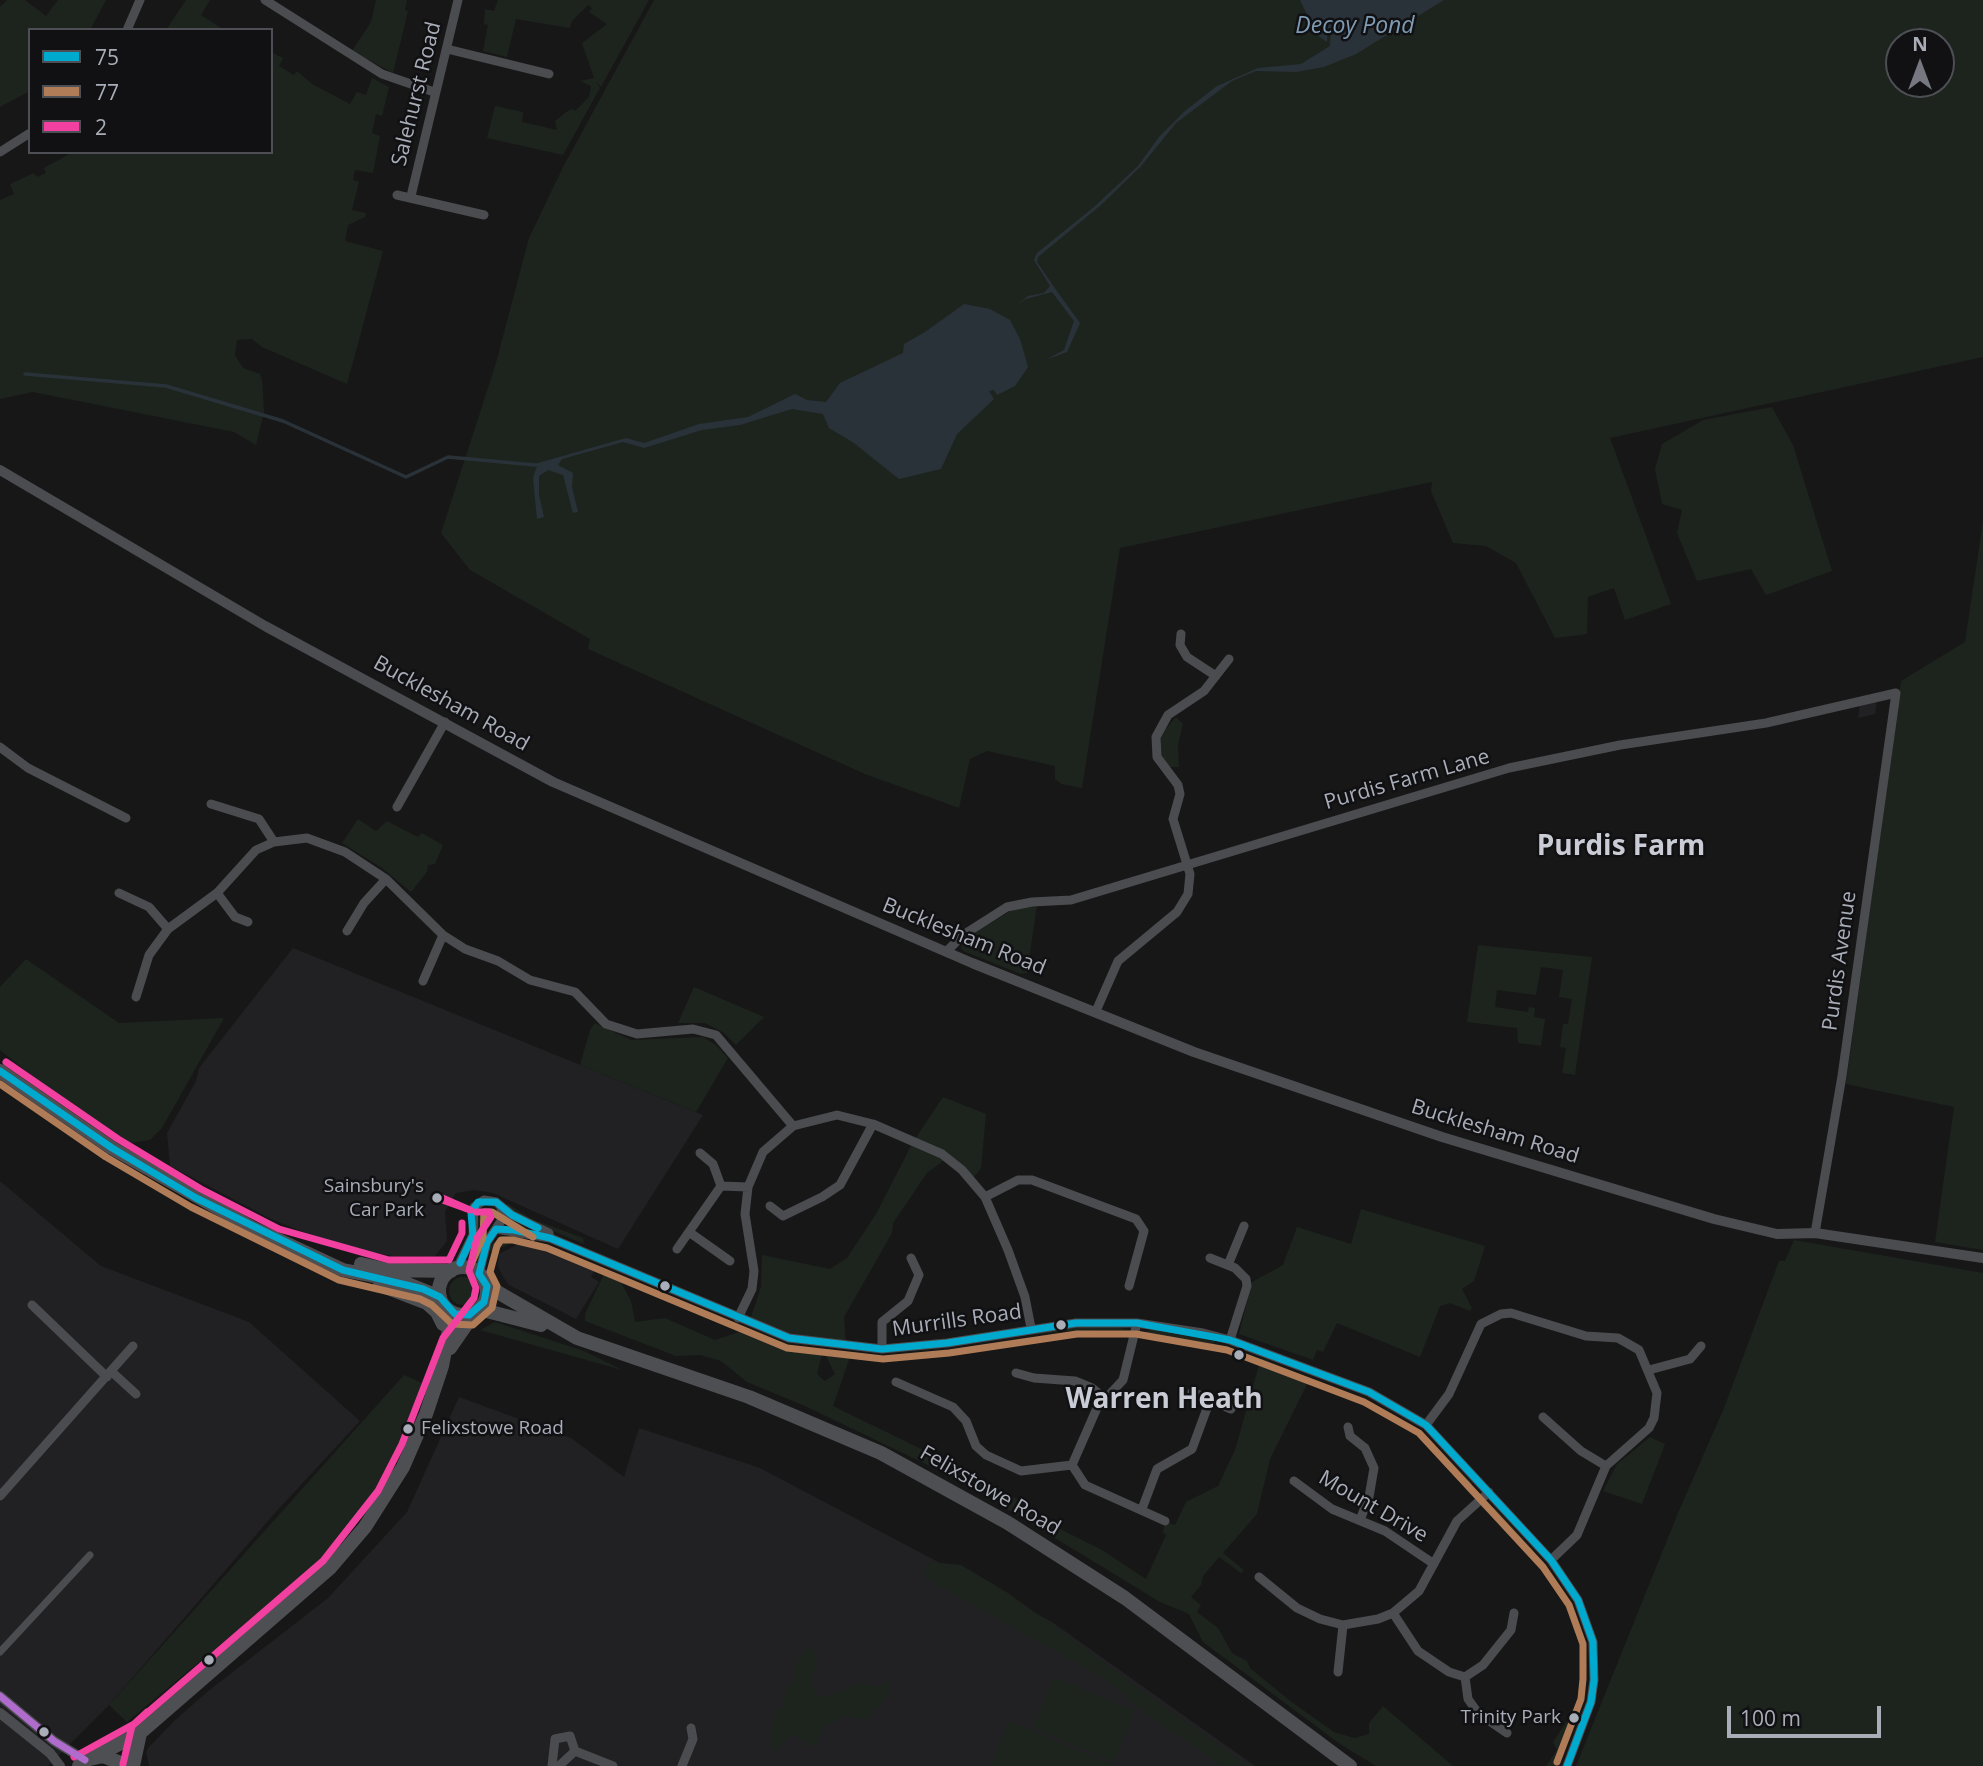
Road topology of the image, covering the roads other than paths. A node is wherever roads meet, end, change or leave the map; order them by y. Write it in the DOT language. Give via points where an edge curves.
graph roads {
  1 [pos="140,0"];
  2 [pos="265,0"];
  3 [pos="458,0"];
  4 [pos="128,28"];
  5 [pos="447,49"];
  6 [pos="549,74"];
  7 [pos="435,92"];
  8 [pos="28,134"];
  9 [pos="0,152"];
  10 [pos="397,195"];
  11 [pos="411,196"];
  12 [pos="484,215"];
  13 [pos="0,470"];
  14 [pos="1181,634"];
  15 [pos="1229,659"];
  16 [pos="1216,676"];
  17 [pos="1896,693"];
  18 [pos="445,722"];
  19 [pos="0,747"];
  20 [pos="211,804"];
  21 [pos="397,807"];
  22 [pos="126,818"];
  23 [pos="274,842"];
  24 [pos="1188,863"];
  25 [pos="386,879"];
  26 [pos="119,893"];
  27 [pos="217,893"];
  28 [pos="248,922"];
  29 [pos="167,929"];
  30 [pos="347,931"];
  31 [pos="443,934"];
  32 [pos="947,951"];
  33 [pos="423,981"];
  34 [pos="136,997"];
  35 [pos="1096,1011"];
  36 [pos="0,1071"];
  37 [pos="873,1124"];
  38 [pos="793,1126"];
  39 [pos="700,1153"];
  40 [pos="721,1186"];
  41 [pos="748,1187"];
  42 [pos="985,1197"];
  43 [pos="770,1206"];
  44 [pos="501,1208"];
  45 [pos="1244,1226"];
  46 [pos="496,1229"];
  47 [pos="689,1232"];
  48 [pos="1815,1233"];
  49 [pos="550,1238"];
  50 [pos="275,1239"];
  51 [pos="677,1249"];
  52 [pos="911,1258"];
  53 [pos="1210,1258"];
  54 [pos="1983,1258"];
  55 [pos="730,1261"];
  56 [pos="1228,1265"];
  57 [pos="454,1269"];
  58 [pos="343,1270"];
  59 [pos="483,1280"];
  60 [pos="1129,1286"];
  61 [pos="440,1297"];
  62 [pos="32,1305"];
  63 [pos="448,1310"];
  64 [pos="477,1311"];
  65 [pos="738,1318"];
  66 [pos="1137,1323"];
  67 [pos="1031,1328"];
  68 [pos="566,1332"];
  69 [pos="1230,1340"];
  70 [pos="133,1346"];
  71 [pos="446,1346"];
  72 [pos="1701,1346"];
  73 [pos="882,1349"];
  74 [pos="442,1366"];
  75 [pos="1649,1370"];
  76 [pos="1016,1373"];
  77 [pos="109,1375"];
  78 [pos="896,1382"];
  79 [pos="1192,1391"];
  80 [pos="136,1394"];
  81 [pos="1106,1399"];
  82 [pos="1210,1400"];
  83 [pos="1231,1409"];
  84 [pos="1543,1417"];
  85 [pos="1426,1425"];
  86 [pos="1348,1427"];
  87 [pos="1072,1465"];
  88 [pos="1606,1466"];
  89 [pos="1294,1481"];
  90 [pos="1489,1492"];
  91 [pos="0,1496"];
  92 [pos="1143,1509"];
  93 [pos="1360,1520"];
  94 [pos="1165,1521"];
  95 [pos="90,1555"];
  96 [pos="1551,1560"];
  97 [pos="1434,1563"];
  98 [pos="1258,1577"];
  99 [pos="1393,1613"];
  100 [pos="1514,1613"];
  101 [pos="1343,1625"];
  102 [pos="0,1652"];
  103 [pos="1338,1672"];
  104 [pos="1465,1676"];
  105 [pos="0,1696"];
  106 [pos="0,1713"];
  107 [pos="691,1728"];
  108 [pos="139,1733"];
  109 [pos="1507,1733"];
  110 [pos="575,1751"];
  111 [pos="87,1761"];
  112 [pos="60,1766"];
  113 [pos="130,1766"];
  114 [pos="552,1766"];
  115 [pos="559,1766"];
  116 [pos="613,1766"];
  117 [pos="682,1766"];
  118 [pos="1350,1766"];
  119 [pos="1567,1766"];
  1 -- 4 [label="street"];
  2 -- 7 [label="street" via="382,74"];
  3 -- 5 [label="street, Salehurst Road"];
  5 -- 6 [label="street"];
  5 -- 7 [label="street, Salehurst Road"];
  7 -- 11 [label="street, Salehurst Road"];
  8 -- 9 [label="street"];
  10 -- 11 [label="street, Salehurst Road"];
  11 -- 12 [label="street, Salehurst Road"];
  13 -- 18 [label="street, Bucklesham Road" via="253,619"];
  14 -- 16 [label="street" via="1180,645 1187,657"];
  15 -- 16 [label="street"];
  16 -- 24 [label="street" via="1193,700 1168,715 1156,737 1157,757 1178,785 1173,819"];
  17 -- 24 [label="street, Purdis Farm Lane" via="1766,723 1620,745 1509,768"];
  17 -- 48 [label="street, Purdis Avenue"];
  18 -- 21 [label="street"];
  18 -- 32 [label="street, Bucklesham Road" via="576,793"];
  19 -- 22 [label="street" via="27,768"];
  20 -- 23 [label="street" via="259,820"];
  23 -- 25 [label="street" via="307,838 330,845"];
  23 -- 27 [label="street" via="256,850"];
  24 -- 32 [label="street, Purdis Farm Lane" via="1070,900 1007,907"];
  24 -- 35 [label="street" via="1190,886 1185,902 1118,961"];
  25 -- 30 [label="street" via="364,902"];
  25 -- 31 [label="street"];
  26 -- 29 [label="street" via="149,907"];
  27 -- 28 [label="street" via="235,917"];
  27 -- 29 [label="street"];
  29 -- 34 [label="street" via="149,955"];
  31 -- 33 [label="street"];
  31 -- 38 [label="street" via="530,980 575,992 606,1024 637,1034 694,1029 716,1035"];
  32 -- 35 [label="street, Bucklesham Road"];
  35 -- 48 [label="street, Bucklesham Road" via="1194,1052 1442,1137 1714,1219 1777,1234"];
  36 -- 50 [label="main road" via="123,1155"];
  37 -- 38 [label="street" via="837,1115"];
  37 -- 42 [label="street" via="942,1154"];
  37 -- 43 [label="street" via="840,1185 783,1216"];
  38 -- 41 [label="street" via="763,1152"];
  39 -- 40 [label="street" via="713,1164"];
  40 -- 41 [label="street"];
  40 -- 47 [label="street"];
  41 -- 65 [label="street" via="745,1214 753,1280"];
  42 -- 60 [label="street" via="1018,1180 1032,1180 1136,1219 1144,1231 1143,1245"];
  42 -- 67 [label="street" via="1026,1297"];
  44 -- 46 [label="street" via="503,1219"];
  44 -- 49 [label="street, Murrills Road" via="549,1233"];
  44 -- 57 [label="street" via="484,1200 474,1207 473,1235"];
  45 -- 56 [label="street"];
  46 -- 49 [label="street, Murrills Road"];
  46 -- 59 [label="street" via="487,1242"];
  47 -- 51 [label="street"];
  47 -- 55 [label="street"];
  48 -- 54 [label="street, Bucklesham Road"];
  49 -- 65 [label="street, Murrills Road"];
  50 -- 57 [label="main road" via="376,1268"];
  50 -- 58 [label="main road"];
  52 -- 73 [label="street" via="919,1275 908,1301 882,1322"];
  53 -- 56 [label="street"];
  56 -- 69 [label="street" via="1242,1272 1247,1286"];
  57 -- 59 [label="main road" via="473,1269"];
  57 -- 61 [label="main road" via="441,1282"];
  58 -- 61 [label="main road" via="400,1281"];
  58 -- 71 [label="main road" via="427,1303 442,1319"];
  59 -- 64 [label="main road" via="484,1302"];
  59 -- 68 [label="main road, Felixstowe Road"];
  61 -- 63 [label="main road"];
  62 -- 77 [label="street"];
  63 -- 64 [label="main road" via="462,1315"];
  63 -- 71 [label="main road"];
  64 -- 68 [label="main road, Felixstowe Road" via="503,1313"];
  64 -- 74 [label="main road" via="457,1334"];
  65 -- 73 [label="street, Murrills Road" via="789,1338"];
  66 -- 67 [label="street, Murrills Road"];
  66 -- 69 [label="street, Murrills Road"];
  66 -- 81 [label="street" via="1123,1380"];
  67 -- 73 [label="street, Murrills Road"];
  68 -- 118 [label="main road, Felixstowe Road" via="803,1418 881,1453 1008,1523 1125,1598"];
  69 -- 85 [label="street, Murrills Road" via="1369,1392"];
  70 -- 77 [label="street"];
  71 -- 74 [label="main road"];
  72 -- 75 [label="street" via="1690,1359"];
  74 -- 108 [label="main road" via="403,1467 354,1542"];
  75 -- 85 [label="street" via="1629,1342 1501,1314 1481,1324 1449,1394"];
  75 -- 88 [label="street" via="1657,1393 1654,1418"];
  76 -- 81 [label="street" via="1075,1381"];
  77 -- 80 [label="street"];
  77 -- 91 [label="street"];
  78 -- 87 [label="street" via="953,1407 986,1455 1021,1471"];
  79 -- 82 [label="street"];
  81 -- 87 [label="street" via="1097,1408"];
  82 -- 83 [label="street"];
  82 -- 92 [label="street" via="1192,1449 1157,1469"];
  84 -- 88 [label="street" via="1581,1451"];
  85 -- 90 [label="street, Murrills Road"];
  86 -- 93 [label="street" via="1374,1468"];
  87 -- 92 [label="street" via="1085,1485"];
  88 -- 96 [label="street" via="1577,1535"];
  89 -- 93 [label="street, Mount Drive" via="1332,1509"];
  90 -- 96 [label="street, Murrills Road"];
  90 -- 97 [label="street" via="1457,1521"];
  92 -- 94 [label="street"];
  93 -- 97 [label="street, Mount Drive"];
  95 -- 102 [label="street"];
  96 -- 119 [label="street, Murrills Road" via="1566,1578 1587,1620 1595,1661 1591,1702"];
  97 -- 99 [label="street" via="1419,1591"];
  98 -- 101 [label="street" via="1297,1608"];
  99 -- 101 [label="street"];
  99 -- 104 [label="street" via="1418,1651 1449,1672"];
  100 -- 104 [label="street" via="1504,1639 1483,1665"];
  101 -- 103 [label="street"];
  104 -- 109 [label="street" via="1468,1699 1478,1713"];
  105 -- 111 [label="street" via="54,1741"];
  106 -- 112 [label="street"];
  107 -- 117 [label="street" via="693,1739"];
  108 -- 111 [label="main road"];
  108 -- 113 [label="main road"];
  110 -- 114 [label="street" via="570,1736 555,1739"];
  110 -- 115 [label="street"];
  110 -- 116 [label="street"];
  111 -- 113 [label="main road" via="116,1758"];
}
